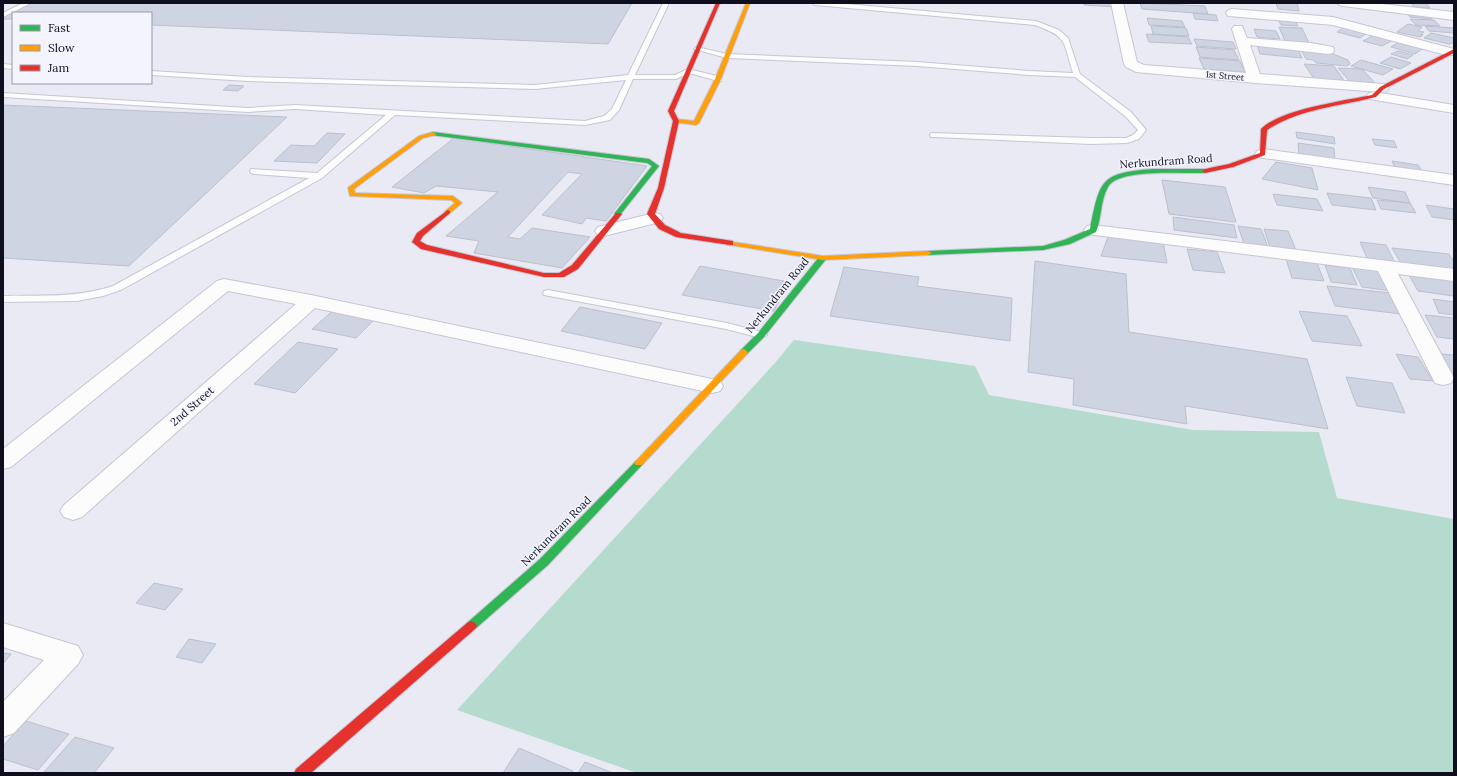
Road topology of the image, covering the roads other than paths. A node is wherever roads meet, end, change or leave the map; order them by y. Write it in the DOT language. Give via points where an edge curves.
graph roads {
  1 [pos="28,3"];
  2 [pos="666,3"];
  3 [pos="718,3"];
  4 [pos="748,3"];
  5 [pos="815,3"];
  6 [pos="1117,3"];
  7 [pos="1343,3"];
  8 [pos="1322,7"];
  9 [pos="1230,8"];
  10 [pos="3,15"];
  11 [pos="1454,16"];
  12 [pos="1333,21"];
  13 [pos="1242,41"];
  14 [pos="697,49"];
  15 [pos="1328,50"];
  16 [pos="1452,51"];
  17 [pos="727,56"];
  18 [pos="688,71"];
  19 [pos="152,73"];
  20 [pos="1077,75"];
  21 [pos="630,77"];
  22 [pos="718,79"];
  23 [pos="1255,79"];
  24 [pos="1378,92"];
  25 [pos="3,95"];
  26 [pos="1454,109"];
  27 [pos="394,113"];
  28 [pos="676,121"];
  29 [pos="934,135"];
  30 [pos="1263,154"];
  31 [pos="254,172"];
  32 [pos="319,176"];
  33 [pos="1454,180"];
  34 [pos="640,186"];
  35 [pos="660,188"];
  36 [pos="654,218"];
  37 [pos="1093,230"];
  38 [pos="604,231"];
  39 [pos="823,258"];
  40 [pos="1385,266"];
  41 [pos="1454,275"];
  42 [pos="548,292"];
  43 [pos="3,299"];
  44 [pos="311,300"];
  45 [pos="761,335"];
  46 [pos="1442,378"];
  47 [pos="712,386"];
  48 [pos="3,461"];
  49 [pos="72,511"];
  50 [pos="3,635"];
  51 [pos="3,723"];
  52 [pos="301,773"];
  1 -- 10 [label="lane"];
  2 -- 21 [label="lane"];
  3 -- 14 [label="street"];
  4 -- 17 [label="street"];
  5 -- 20 [label="lane" via="1036,23 1057,30 1066,38"];
  6 -- 23 [label="street, 1st Street" via="1131,64 1135,67"];
  7 -- 11 [label="street"];
  8 -- 12 [label="street" via="1332,15"];
  9 -- 12 [label="street"];
  9 -- 13 [label="street"];
  12 -- 16 [label="street"];
  13 -- 15 [label="street"];
  13 -- 23 [label="street"];
  14 -- 17 [label="lane"];
  14 -- 18 [label="street"];
  16 -- 24 [label="street"];
  17 -- 20 [label="lane" via="917,64"];
  17 -- 22 [label="street"];
  18 -- 21 [label="lane" via="676,77"];
  18 -- 22 [label="lane"];
  18 -- 28 [label="street" via="671,111"];
  19 -- 21 [label="lane" via="248,79 513,87 557,86"];
  20 -- 29 [label="lane" via="1128,114 1142,130 1136,137 1127,140 1092,141"];
  21 -- 27 [label="lane" via="615,110 599,121 585,123"];
  22 -- 28 [label="street" via="696,123"];
  23 -- 24 [label="street, 1st Street"];
  24 -- 26 [label="street, 1st Street"];
  24 -- 30 [label="street" via="1286,116 1270,124 1264,129"];
  25 -- 27 [label="lane" via="248,110 300,107"];
  27 -- 32 [label="lane"];
  28 -- 35 [label="street"];
  30 -- 33 [label="street"];
  30 -- 37 [label="street, Nerkundram Road" via="1238,165 1210,171 1143,172 1113,177 1106,183"];
  31 -- 32 [label="lane"];
  32 -- 43 [label="lane" via="117,288 77,298"];
  34 -- 35 [label="street"];
  34 -- 38 [label="street"];
  34 -- 38 [label="street" via="656,166 649,161 433,134 421,137 351,188 352,195 454,198 459,203 420,235 416,242 424,247 544,275 561,275 575,267"];
  35 -- 36 [label="street" via="651,214"];
  36 -- 38 [label="street"];
  36 -- 39 [label="street" via="662,227 679,235"];
  37 -- 39 [label="street, Nerkundram Road" via="1067,242 1043,248"];
  37 -- 40 [label="street"];
  39 -- 45 [label="street, Nerkundram Road"];
  40 -- 41 [label="street"];
  40 -- 46 [label="street"];
  42 -- 45 [label="lane" via="727,326"];
  44 -- 47 [label="street"];
  44 -- 48 [label="street" via="224,285"];
  44 -- 49 [label="street, 2nd Street"];
  45 -- 47 [label="street, Nerkundram Road"];
  47 -- 52 [label="street, Nerkundram Road" via="544,562"];
  50 -- 51 [label="street" via="68,655"];
}
